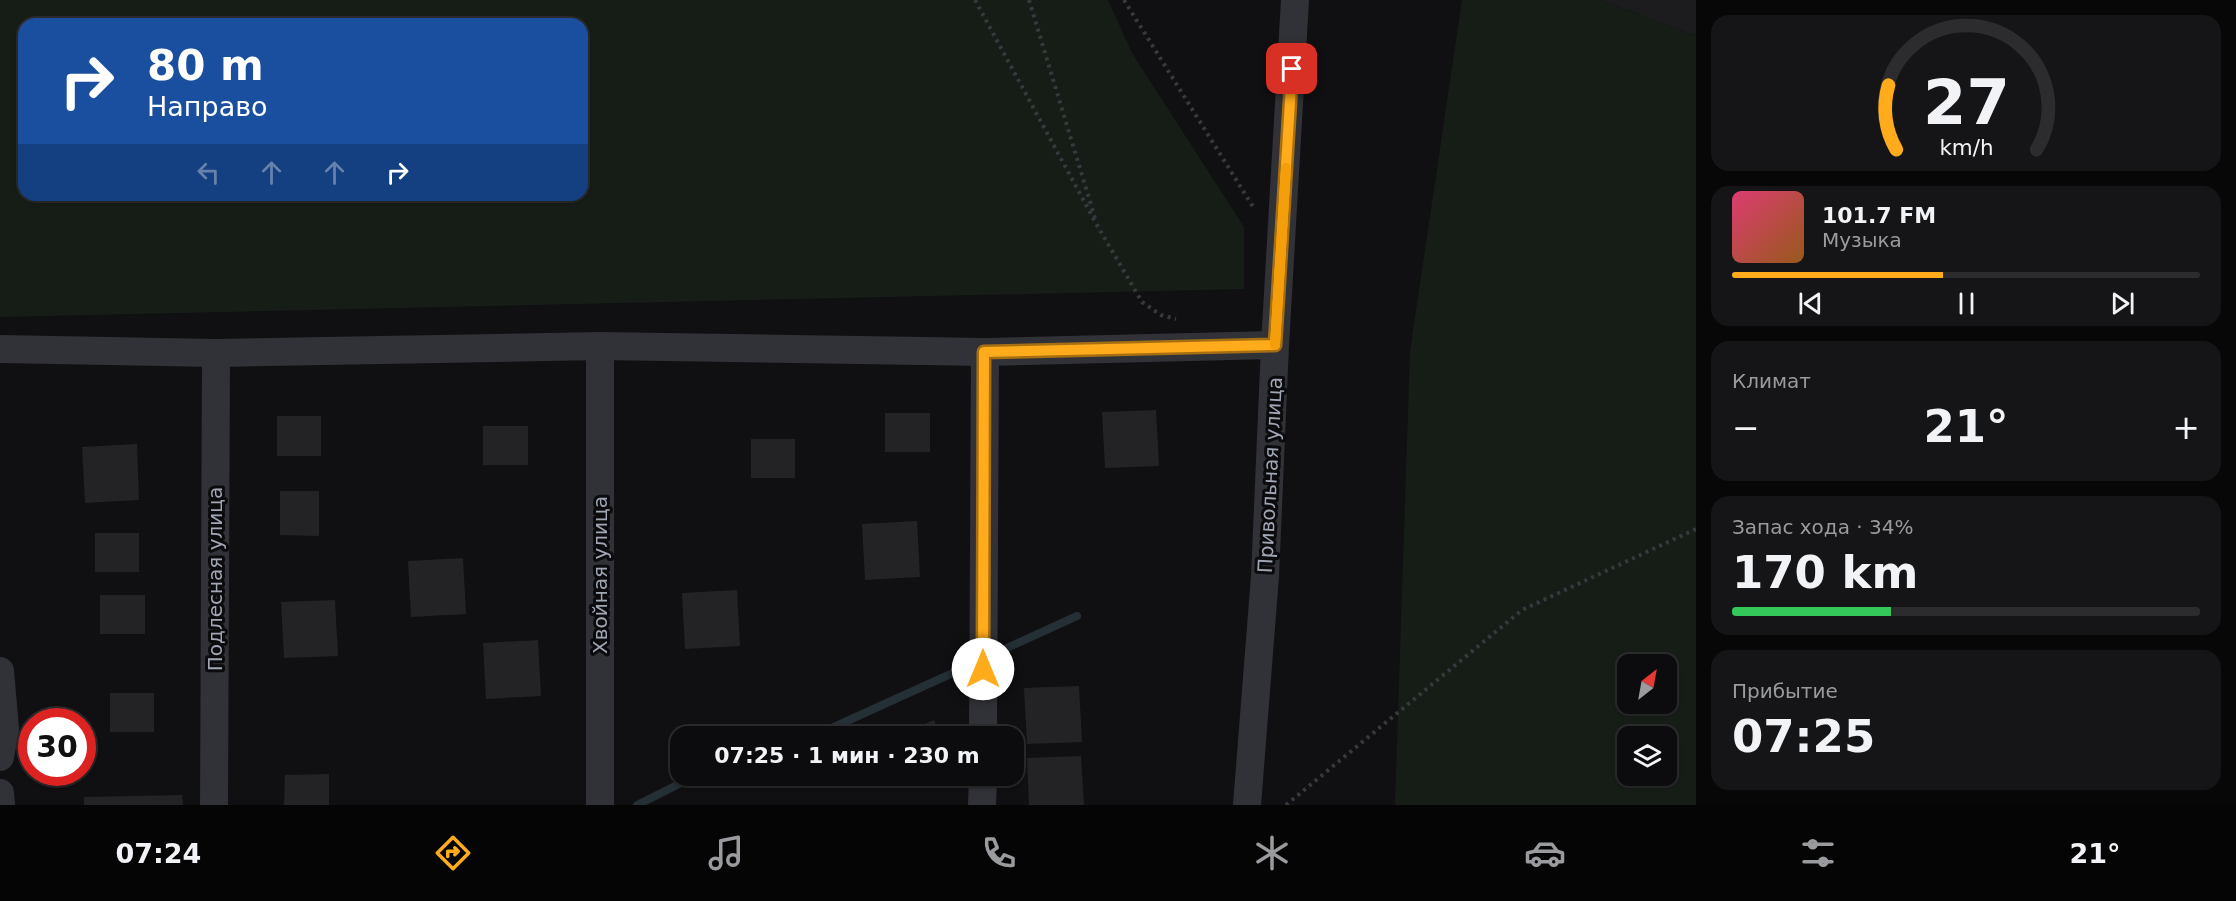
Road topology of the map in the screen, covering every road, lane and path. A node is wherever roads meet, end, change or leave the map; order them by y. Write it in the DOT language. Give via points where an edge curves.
graph roads {
  1 [pos="975,0"];
  2 [pos="1029,0"];
  3 [pos="1295,0"];
  4 [pos="1124,1"];
  5 [pos="1256,212"];
  6 [pos="1098,227"];
  7 [pos="1182,321"];
  8 [pos="1275,345"];
  9 [pos="600,346"];
  10 [pos="0,349"];
  11 [pos="984,352"];
  12 [pos="216,353"];
  13 [pos="1696,529"];
  14 [pos="0,671"];
  15 [pos="983,726"];
  16 [pos="0,757"];
  17 [pos="983,786"];
  18 [pos="0,793"];
  19 [pos="1,805"];
  20 [pos="214,805"];
  21 [pos="600,805"];
  22 [pos="982,805"];
  23 [pos="1247,805"];
  24 [pos="1286,805"];
  1 -- 6 [label="path"];
  2 -- 6 [label="path"];
  3 -- 8 [label="street, Привольная улица"];
  4 -- 5 [label="path"];
  6 -- 7 [label="path" via="1142,302 1161,315"];
  8 -- 11 [label="street"];
  8 -- 23 [label="street, Привольная улица" via="1265,576"];
  9 -- 11 [label="street"];
  9 -- 12 [label="street"];
  9 -- 21 [label="street, Хвойная улица"];
  10 -- 12 [label="street"];
  11 -- 15 [label="street"];
  12 -- 20 [label="street, Подлесная улица"];
  13 -- 24 [label="path" via="1521,610"];
  14 -- 16 [label="street" via="5,729"];
  17 -- 22 [label="street"];
  18 -- 19 [label="street"];
}
